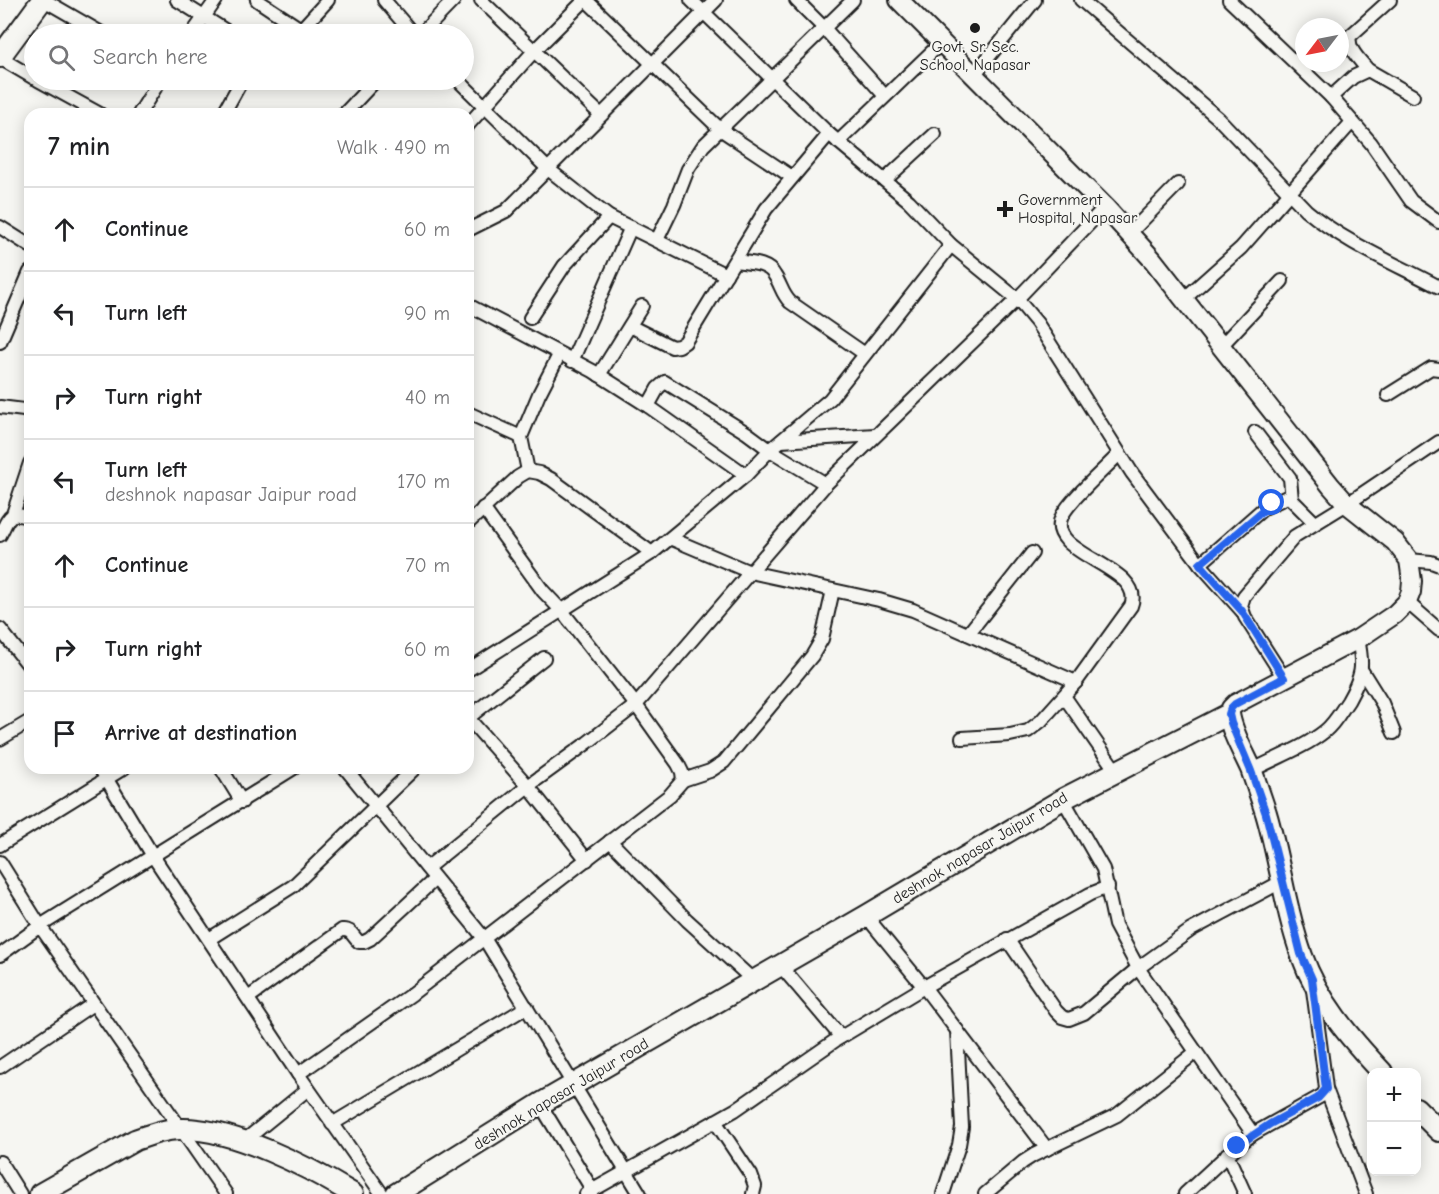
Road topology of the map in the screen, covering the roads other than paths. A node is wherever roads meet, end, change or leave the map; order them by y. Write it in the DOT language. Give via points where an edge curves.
graph roads {
  1 [pos="43,0"];
  2 [pos="177,0"];
  3 [pos="216,0"];
  4 [pos="257,0"];
  5 [pos="328,0"];
  6 [pos="384,0"];
  7 [pos="454,0"];
  8 [pos="481,0"];
  9 [pos="585,0"];
  10 [pos="691,0"];
  11 [pos="716,0"];
  12 [pos="796,0"];
  13 [pos="853,0"];
  14 [pos="899,0"];
  15 [pos="1035,0"];
  16 [pos="1081,0"];
  17 [pos="1228,0"];
  18 [pos="1390,0"];
  19 [pos="703,13"];
  20 [pos="204,17"];
  21 [pos="25,24"];
  22 [pos="85,24"];
  23 [pos="199,24"];
  24 [pos="215,24"];
  25 [pos="290,24"];
  26 [pos="309,24"];
  27 [pos="404,24"];
  28 [pos="431,24"];
  29 [pos="24,25"];
  30 [pos="824,28"];
  31 [pos="942,42"];
  32 [pos="534,51"];
  33 [pos="0,57"];
  34 [pos="651,63"];
  35 [pos="1368,70"];
  36 [pos="24,72"];
  37 [pos="974,75"];
  38 [pos="772,78"];
  39 [pos="56,90"];
  40 [pos="154,90"];
  41 [pos="237,90"];
  42 [pos="362,90"];
  43 [pos="468,90"];
  44 [pos="885,96"];
  45 [pos="1413,96"];
  46 [pos="1331,97"];
  47 [pos="485,106"];
  48 [pos="89,108"];
  49 [pos="143,108"];
  50 [pos="227,108"];
  51 [pos="348,108"];
  52 [pos="601,115"];
  53 [pos="474,118"];
  54 [pos="1352,122"];
  55 [pos="720,129"];
  56 [pos="935,135"];
  57 [pos="833,138"];
  58 [pos="548,169"];
  59 [pos="792,177"];
  60 [pos="885,180"];
  61 [pos="1178,184"];
  62 [pos="1289,192"];
  63 [pos="1105,207"];
  64 [pos="609,217"];
  65 [pos="1439,222"];
  66 [pos="0,227"];
  67 [pos="474,227"];
  68 [pos="631,227"];
  69 [pos="1130,234"];
  70 [pos="657,240"];
  71 [pos="24,242"];
  72 [pos="951,245"];
  73 [pos="735,261"];
  74 [pos="726,275"];
  75 [pos="1282,281"];
  76 [pos="24,286"];
  77 [pos="1439,287"];
  78 [pos="1017,299"];
  79 [pos="1184,299"];
  80 [pos="642,306"];
  81 [pos="474,308"];
  82 [pos="530,318"];
  83 [pos="630,326"];
  84 [pos="0,342"];
  85 [pos="1221,346"];
  86 [pos="865,354"];
  87 [pos="560,355"];
  88 [pos="572,361"];
  89 [pos="1439,369"];
  90 [pos="599,375"];
  91 [pos="1388,395"];
  92 [pos="648,406"];
  93 [pos="0,407"];
  94 [pos="24,410"];
  95 [pos="474,416"];
  96 [pos="1255,432"];
  97 [pos="875,435"];
  98 [pos="521,437"];
  99 [pos="781,441"];
  100 [pos="1439,442"];
  101 [pos="770,450"];
  102 [pos="1119,454"];
  103 [pos="528,471"];
  104 [pos="746,475"];
  105 [pos="24,481"];
  106 [pos="826,484"];
  107 [pos="1291,495"];
  108 [pos="1347,504"];
  109 [pos="483,508"];
  110 [pos="13,514"];
  111 [pos="24,516"];
  112 [pos="474,516"];
  113 [pos="1315,523"];
  114 [pos="0,535"];
  115 [pos="672,539"];
  116 [pos="1032,553"];
  117 [pos="652,554"];
  118 [pos="1409,560"];
  119 [pos="1200,564"];
  120 [pos="1439,565"];
  121 [pos="750,572"];
  122 [pos="833,590"];
  123 [pos="1407,602"];
  124 [pos="562,611"];
  125 [pos="1242,611"];
  126 [pos="0,629"];
  127 [pos="1439,630"];
  128 [pos="968,634"];
  129 [pos="1358,639"];
  130 [pos="544,658"];
  131 [pos="24,659"];
  132 [pos="474,666"];
  133 [pos="1362,671"];
  134 [pos="1284,678"];
  135 [pos="1076,682"];
  136 [pos="1064,696"];
  137 [pos="636,705"];
  138 [pos="474,713"];
  139 [pos="1229,714"];
  140 [pos="24,725"];
  141 [pos="474,725"];
  142 [pos="1394,733"];
  143 [pos="962,738"];
  144 [pos="0,739"];
  145 [pos="1116,771"];
  146 [pos="1251,771"];
  147 [pos="103,774"];
  148 [pos="105,774"];
  149 [pos="225,774"];
  150 [pos="285,774"];
  151 [pos="350,774"];
  152 [pos="409,774"];
  153 [pos="683,780"];
  154 [pos="528,786"];
  155 [pos="1063,799"];
  156 [pos="242,802"];
  157 [pos="374,806"];
  158 [pos="610,842"];
  159 [pos="0,845"];
  160 [pos="153,856"];
  161 [pos="587,860"];
  162 [pos="0,862"];
  163 [pos="427,868"];
  164 [pos="435,879"];
  165 [pos="1283,881"];
  166 [pos="1108,887"];
  167 [pos="866,916"];
  168 [pos="40,926"];
  169 [pos="484,938"];
  170 [pos="209,939"];
  171 [pos="1007,939"];
  172 [pos="0,954"];
  173 [pos="780,965"];
  174 [pos="1138,968"];
  175 [pos="1312,979"];
  176 [pos="754,981"];
  177 [pos="924,987"];
  178 [pos="248,998"];
  179 [pos="93,1004"];
  180 [pos="527,1007"];
  181 [pos="957,1029"];
  182 [pos="841,1037"];
  183 [pos="1196,1052"];
  184 [pos="0,1067"];
  185 [pos="1378,1068"];
  186 [pos="298,1074"];
  187 [pos="575,1085"];
  188 [pos="308,1089"];
  189 [pos="1326,1089"];
  190 [pos="540,1104"];
  191 [pos="1421,1113"];
  192 [pos="715,1121"];
  193 [pos="332,1124"];
  194 [pos="180,1129"];
  195 [pos="1439,1131"];
  196 [pos="1253,1134"];
  197 [pos="244,1141"];
  198 [pos="1047,1149"];
  199 [pos="1227,1154"];
  200 [pos="0,1162"];
  201 [pos="627,1172"];
  202 [pos="590,1192"];
  203 [pos="20,1194"];
  204 [pos="40,1194"];
  205 [pos="226,1194"];
  206 [pos="353,1194"];
  207 [pos="395,1194"];
  208 [pos="640,1194"];
  209 [pos="753,1194"];
  210 [pos="943,1194"];
  211 [pos="985,1194"];
  212 [pos="1185,1194"];
  213 [pos="1245,1194"];
  214 [pos="1366,1194"];
  1 -- 21 [label="main road"];
  1 -- 22 [label="street"];
  2 -- 20 [label="street"];
  3 -- 20 [label="street"];
  4 -- 25 [label="street"];
  5 -- 26 [label="street"];
  6 -- 27 [label="street"];
  7 -- 28 [label="street"];
  8 -- 32 [label="street"];
  9 -- 32 [label="street"];
  9 -- 34 [label="street"];
  10 -- 19 [label="street"];
  11 -- 19 [label="street"];
  12 -- 30 [label="street"];
  13 -- 30 [label="street"];
  14 -- 31 [label="main road"];
  15 -- 37 [label="street"];
  16 -- 62 [label="street" via="1218,118"];
  17 -- 46 [label="street"];
  18 -- 35 [label="street" via="1350,36 1350,47"];
  19 -- 34 [label="street"];
  19 -- 38 [label="street"];
  20 -- 23 [label="street"];
  20 -- 24 [label="street"];
  29 -- 33 [label="main road"];
  30 -- 38 [label="street"];
  30 -- 44 [label="street"];
  31 -- 37 [label="main road"];
  31 -- 44 [label="street"];
  32 -- 47 [label="street"];
  32 -- 52 [label="street"];
  33 -- 36 [label="street"];
  34 -- 52 [label="street"];
  34 -- 55 [label="street"];
  35 -- 45 [label="street"];
  35 -- 46 [label="street" via="1353,77"];
  37 -- 63 [label="main road"];
  38 -- 55 [label="street"];
  38 -- 57 [label="street"];
  39 -- 48 [label="street"];
  40 -- 49 [label="street"];
  41 -- 50 [label="street"];
  42 -- 51 [label="street"];
  43 -- 47 [label="street"];
  44 -- 57 [label="street"];
  46 -- 54 [label="street"];
  47 -- 53 [label="street"];
  47 -- 58 [label="street"];
  52 -- 58 [label="street"];
  54 -- 62 [label="street"];
  54 -- 65 [label="street" via="1411,201"];
  55 -- 59 [label="street"];
  55 -- 70 [label="street" via="688,170"];
  56 -- 60 [label="street"];
  57 -- 59 [label="street"];
  57 -- 60 [label="street"];
  58 -- 64 [label="street"];
  58 -- 67 [label="street" via="506,211"];
  59 -- 73 [label="street" via="766,209"];
  60 -- 72 [label="street"];
  61 -- 69 [label="street"];
  62 -- 77 [label="street" via="1340,235"];
  62 -- 79 [label="street" via="1241,248"];
  63 -- 69 [label="main road"];
  63 -- 78 [label="street"];
  64 -- 68 [label="street"];
  64 -- 82 [label="street" via="564,266"];
  66 -- 71 [label="street"];
  68 -- 70 [label="street"];
  68 -- 88 [label="street"];
  69 -- 79 [label="main road"];
  70 -- 74 [label="street"];
  72 -- 78 [label="street"];
  72 -- 86 [label="street"];
  73 -- 74 [label="street"];
  73 -- 86 [label="street" via="770,268 790,302"];
  74 -- 83 [label="street" via="679,346 672,347"];
  75 -- 85 [label="street"];
  76 -- 84 [label="street"];
  78 -- 97 [label="street"];
  78 -- 102 [label="street" via="1037,323"];
  79 -- 85 [label="main road"];
  80 -- 83 [label="street"];
  81 -- 87 [label="street"];
  83 -- 90 [label="street"];
  85 -- 108 [label="main road"];
  86 -- 99 [label="street" via="830,399"];
  87 -- 88 [label="street"];
  87 -- 98 [label="street" via="538,393"];
  88 -- 90 [label="street"];
  89 -- 91 [label="street" via="1431,368"];
  90 -- 92 [label="street"];
  92 -- 101 [label="street" via="665,382"];
  92 -- 104 [label="street"];
  93 -- 94 [label="street"];
  95 -- 98 [label="street"];
  96 -- 107 [label="street" via="1290,478"];
  97 -- 99 [label="street"];
  97 -- 106 [label="street"];
  98 -- 103 [label="street"];
  99 -- 101 [label="street"];
  100 -- 108 [label="street"];
  101 -- 104 [label="street"];
  101 -- 106 [label="street"];
  102 -- 119 [label="street"];
  102 -- 135 [label="street" via="1072,503 1059,528 1073,546 1123,579 1131,588 1133,599"];
  103 -- 109 [label="street"];
  103 -- 117 [label="street" via="551,479"];
  104 -- 115 [label="street"];
  105 -- 110 [label="street"];
  106 -- 121 [label="street"];
  107 -- 113 [label="street"];
  107 -- 119 [label="street" via="1264,508"];
  108 -- 113 [label="street"];
  108 -- 118 [label="main road" via="1395,542"];
  109 -- 112 [label="street"];
  109 -- 124 [label="street"];
  110 -- 111 [label="street"];
  110 -- 114 [label="street"];
  113 -- 125 [label="street" via="1295,536 1244,596"];
  115 -- 117 [label="street"];
  115 -- 121 [label="street"];
  116 -- 128 [label="street"];
  117 -- 124 [label="street"];
  118 -- 120 [label="street"];
  118 -- 123 [label="main road" via="1412,581"];
  119 -- 125 [label="street"];
  121 -- 122 [label="street"];
  121 -- 137 [label="street"];
  122 -- 128 [label="street" via="913,610"];
  122 -- 153 [label="street" via="822,639 812,656 724,762"];
  123 -- 127 [label="street"];
  123 -- 129 [label="main road"];
  124 -- 132 [label="street"];
  124 -- 137 [label="street"];
  125 -- 134 [label="street"];
  126 -- 131 [label="street"];
  128 -- 135 [label="street"];
  129 -- 133 [label="street"];
  129 -- 134 [label="main road"];
  130 -- 138 [label="street"];
  133 -- 142 [label="street" via="1382,703"];
  133 -- 146 [label="street" via="1359,683 1326,730"];
  134 -- 139 [label="main road" via="1235,704"];
  135 -- 136 [label="street"];
  136 -- 143 [label="street" via="1028,731"];
  136 -- 145 [label="street"];
  137 -- 153 [label="street" via="678,764"];
  137 -- 154 [label="street"];
  139 -- 145 [label="main road, deshnok napasar Jaipur road"];
  139 -- 146 [label="main road"];
  140 -- 144 [label="street"];
  141 -- 154 [label="street"];
  145 -- 155 [label="main road, deshnok napasar Jaipur road"];
  146 -- 165 [label="main road"];
  147 -- 159 [label="street"];
  148 -- 160 [label="street"];
  149 -- 156 [label="street"];
  150 -- 156 [label="street"];
  151 -- 157 [label="street"];
  152 -- 157 [label="street"];
  153 -- 158 [label="street" via="670,795"];
  154 -- 161 [label="street"];
  154 -- 163 [label="street"];
  155 -- 166 [label="street" via="1097,856"];
  155 -- 167 [label="main road, deshnok napasar Jaipur road"];
  156 -- 160 [label="street"];
  157 -- 163 [label="street"];
  157 -- 170 [label="street" via="293,886"];
  158 -- 161 [label="street"];
  158 -- 176 [label="street"];
  160 -- 168 [label="street"];
  160 -- 170 [label="street"];
  161 -- 169 [label="street"];
  162 -- 168 [label="street"];
  163 -- 164 [label="street"];
  164 -- 169 [label="street"];
  164 -- 178 [label="street" via="370,939 360,942 352,932 342,930"];
  165 -- 174 [label="street" via="1204,922"];
  165 -- 175 [label="main road" via="1301,954"];
  166 -- 171 [label="street"];
  166 -- 174 [label="street" via="1115,925"];
  167 -- 173 [label="main road, deshnok napasar Jaipur road"];
  167 -- 177 [label="street"];
  168 -- 172 [label="street"];
  168 -- 179 [label="street"];
  169 -- 180 [label="street"];
  169 -- 186 [label="street"];
  170 -- 178 [label="street"];
  171 -- 174 [label="street" via="1056,1011 1069,1019 1084,1013"];
  171 -- 177 [label="street"];
  173 -- 176 [label="main road, deshnok napasar Jaipur road"];
  173 -- 182 [label="street"];
  174 -- 183 [label="street"];
  175 -- 185 [label="main road" via="1341,1025"];
  175 -- 189 [label="street"];
  176 -- 187 [label="main road, deshnok napasar Jaipur road"];
  177 -- 181 [label="street"];
  177 -- 182 [label="street"];
  178 -- 186 [label="street"];
  179 -- 184 [label="street"];
  179 -- 194 [label="street"];
  180 -- 187 [label="street"];
  180 -- 193 [label="street"];
  181 -- 198 [label="street"];
  181 -- 210 [label="street" via="962,1127"];
  182 -- 192 [label="street"];
  183 -- 196 [label="street"];
  183 -- 198 [label="street" via="1117,1115"];
  186 -- 188 [label="street"];
  187 -- 190 [label="main road, deshnok napasar Jaipur road"];
  187 -- 201 [label="street"];
  188 -- 193 [label="street"];
  188 -- 197 [label="street"];
  189 -- 196 [label="street" via="1318,1098"];
  189 -- 214 [label="street"];
  190 -- 202 [label="street"];
  190 -- 207 [label="main road, deshnok napasar Jaipur road"];
  191 -- 195 [label="main road"];
  192 -- 201 [label="street"];
  192 -- 209 [label="street" via="751,1175"];
  193 -- 207 [label="street"];
  194 -- 197 [label="main road"];
  194 -- 204 [label="main road" via="135,1140"];
  194 -- 205 [label="street"];
  196 -- 199 [label="street"];
  197 -- 206 [label="main road"];
  198 -- 211 [label="street" via="1023,1162"];
  199 -- 212 [label="street"];
  199 -- 213 [label="street"];
  200 -- 203 [label="street"];
  201 -- 202 [label="street"];
  201 -- 208 [label="street"];
}
